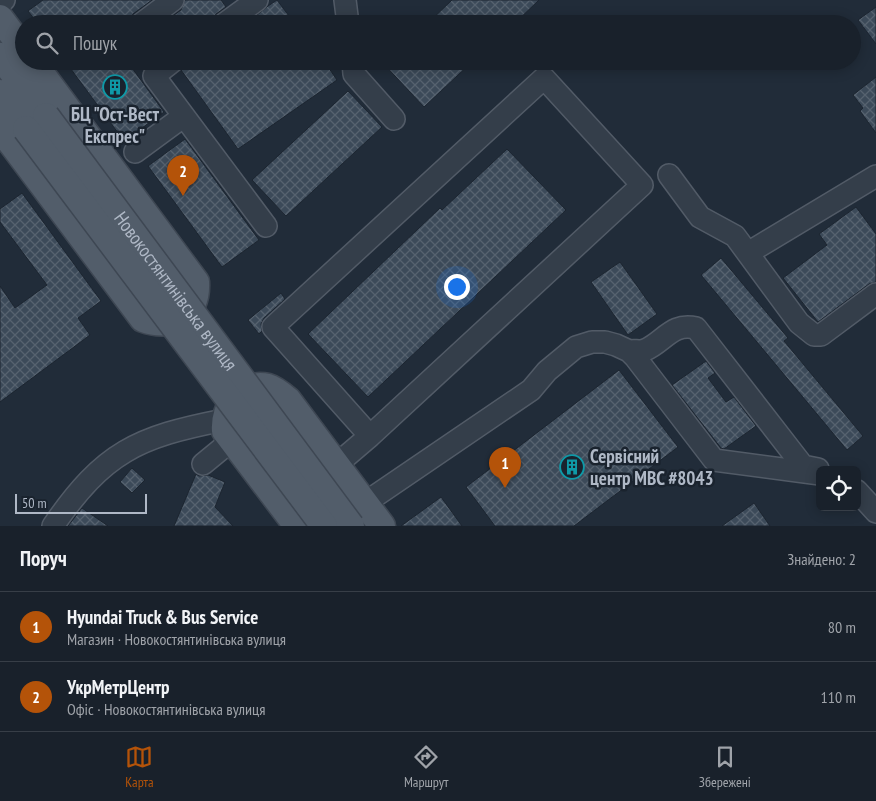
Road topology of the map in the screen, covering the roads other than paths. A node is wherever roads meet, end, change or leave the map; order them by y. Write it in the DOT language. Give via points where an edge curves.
graph roads {
  1 [pos="4,0"];
  2 [pos="173,0"];
  3 [pos="345,0"];
  4 [pos="0,3"];
  5 [pos="153,15"];
  6 [pos="347,15"];
  7 [pos="0,18"];
  8 [pos="15,38"];
  9 [pos="0,56"];
  10 [pos="39,70"];
  11 [pos="149,70"];
  12 [pos="353,70"];
  13 [pos="0,93"];
  14 [pos="184,116"];
  15 [pos="394,119"];
  16 [pos="36,122"];
  17 [pos="0,128"];
  18 [pos="135,152"];
  19 [pos="669,174"];
  20 [pos="876,176"];
  21 [pos="266,226"];
  22 [pos="748,253"];
  23 [pos="876,294"];
  24 [pos="629,351"];
  25 [pos="228,431"];
  26 [pos="370,436"];
  27 [pos="203,464"];
  28 [pos="336,465"];
  29 [pos="816,468"];
  30 [pos="816,473"];
  31 [pos="861,495"];
  32 [pos="365,503"];
  33 [pos="876,512"];
  34 [pos="53,526"];
  35 [pos="297,526"];
  36 [pos="324,526"];
  37 [pos="351,526"];
  38 [pos="382,526"];
  1 -- 4 [label="street"];
  2 -- 5 [label="street"];
  3 -- 6 [label="street"];
  7 -- 8 [label="main road"];
  9 -- 16 [label="main road, Новокостянтинівська вулиця"];
  10 -- 17 [label="main road" via="196,282 197,294 188,311 174,322 153,323 143,319"];
  11 -- 14 [label="street"];
  12 -- 15 [label="street"];
  13 -- 16 [label="main road, Новокостянтинівська вулиця"];
  14 -- 18 [label="street"];
  14 -- 21 [label="street"];
  16 -- 36 [label="main road, Новокостянтинівська вулиця, bridge"];
  16 -- 37 [label="main road, Новокостянтинівська вулиця, bridge"];
  19 -- 22 [label="street" via="700,217 734,236"];
  20 -- 22 [label="street"];
  22 -- 23 [label="street" via="800,323 814,335 821,335"];
  24 -- 29 [label="street" via="648,349 671,331 696,328 803,466"];
  24 -- 30 [label="street" via="714,460"];
  24 -- 32 [label="street" via="605,342 576,347 547,371 531,390"];
  25 -- 27 [label="street"];
  25 -- 28 [label="main road" via="229,405 247,389 270,387 288,400"];
  25 -- 34 [label="street" via="182,428 137,444 116,456 81,489"];
  25 -- 35 [label="main road"];
  26 -- 26 [label="street" via="642,185 544,78 274,327"];
  26 -- 28 [label="street"];
  28 -- 32 [label="main road"];
  31 -- 33 [label="street"];
  32 -- 38 [label="main road"];
}
